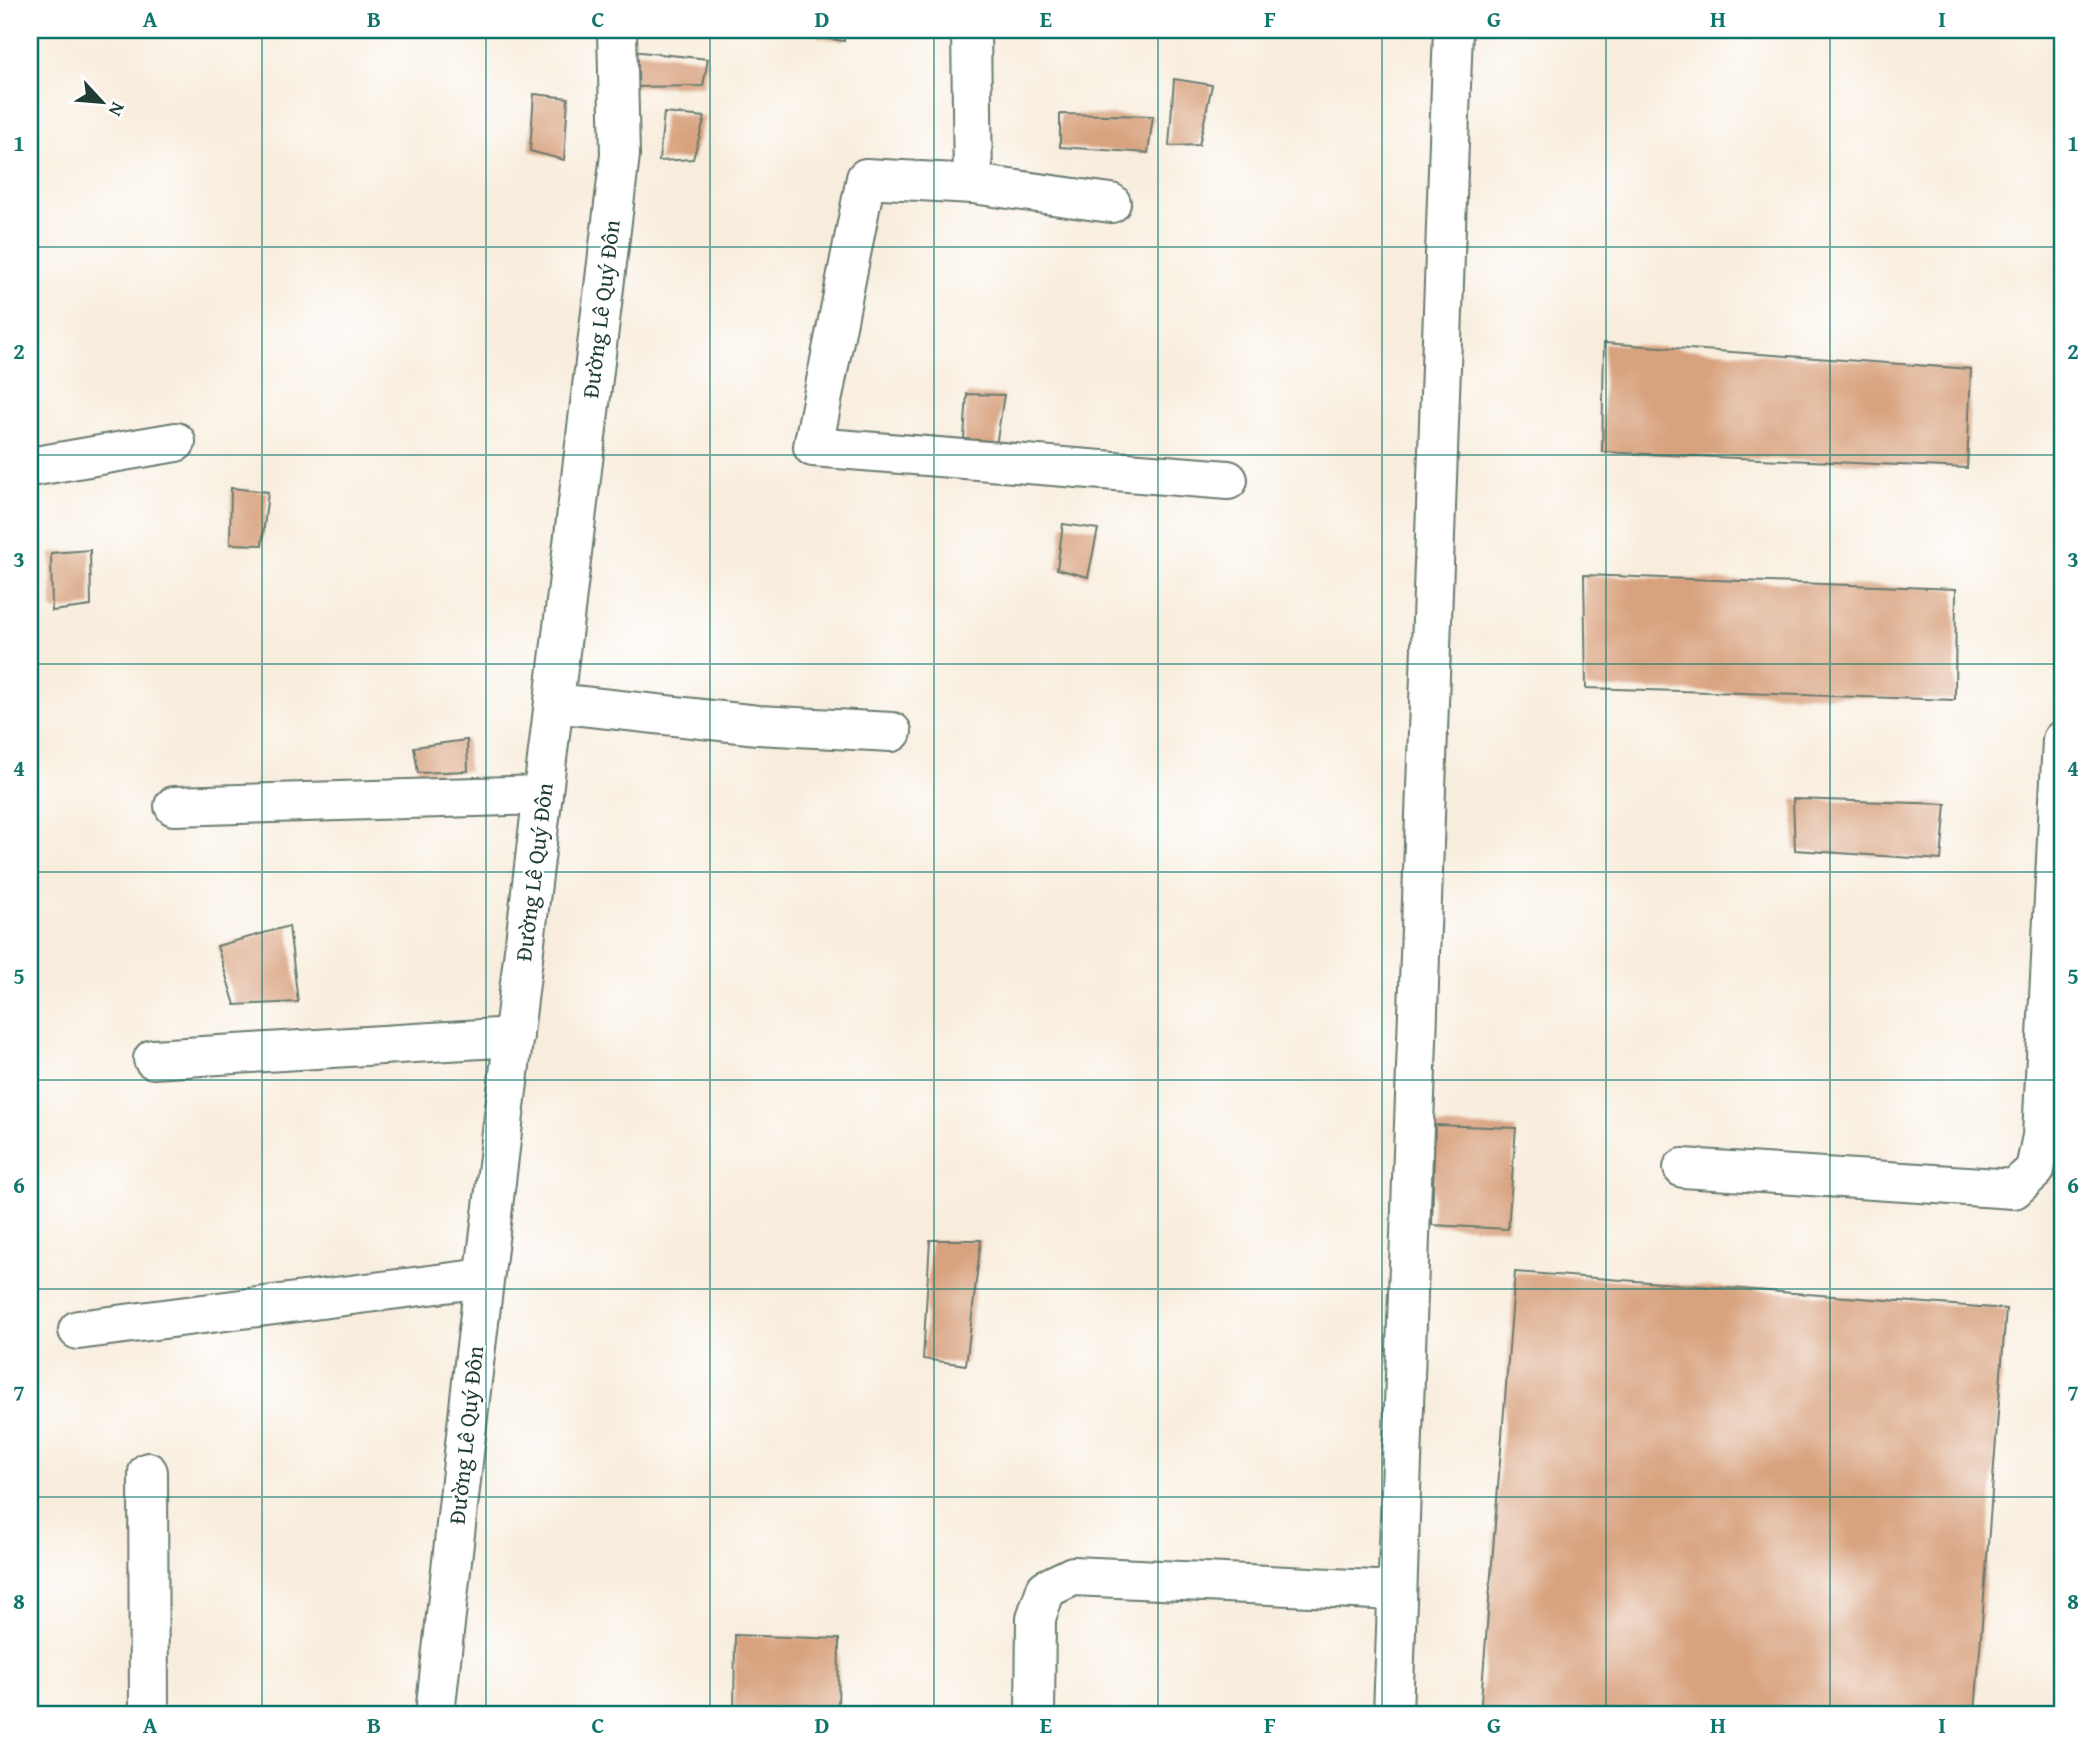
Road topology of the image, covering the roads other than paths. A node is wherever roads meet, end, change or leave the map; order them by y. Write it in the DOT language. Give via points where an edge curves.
graph roads {
  1 [pos="617,30"];
  2 [pos="971,30"];
  3 [pos="1453,30"];
  4 [pos="973,184"];
  5 [pos="1111,204"];
  6 [pos="176,442"];
  7 [pos="30,467"];
  8 [pos="1228,480"];
  9 [pos="554,703"];
  10 [pos="892,732"];
  11 [pos="2062,740"];
  12 [pos="543,795"];
  13 [pos="174,806"];
  14 [pos="514,1037"];
  15 [pos="153,1059"];
  16 [pos="1683,1168"];
  17 [pos="484,1278"];
  18 [pos="78,1330"];
  19 [pos="148,1472"];
  20 [pos="1397,1591"];
  21 [pos="149,1714"];
  22 [pos="435,1714"];
  23 [pos="1035,1714"];
  24 [pos="1393,1714"];
  1 -- 9 [label="street, Đường Lê Quý Đôn" via="620,155"];
  2 -- 4 [label="street"];
  3 -- 20 [label="street"];
  4 -- 5 [label="street"];
  4 -- 8 [label="street" via="866,177 813,447"];
  6 -- 7 [label="street"];
  9 -- 10 [label="street"];
  9 -- 12 [label="street, Đường Lê Quý Đôn"];
  11 -- 16 [label="street" via="2042,1136 2035,1170 2014,1189"];
  12 -- 13 [label="street"];
  12 -- 14 [label="street, Đường Lê Quý Đôn"];
  14 -- 15 [label="street"];
  14 -- 17 [label="street, Đường Lê Quý Đôn"];
  17 -- 18 [label="street"];
  17 -- 22 [label="street, Đường Lê Quý Đôn"];
  19 -- 21 [label="street"];
  20 -- 23 [label="street" via="1073,1576 1046,1589 1036,1618"];
  20 -- 24 [label="street"];
}
